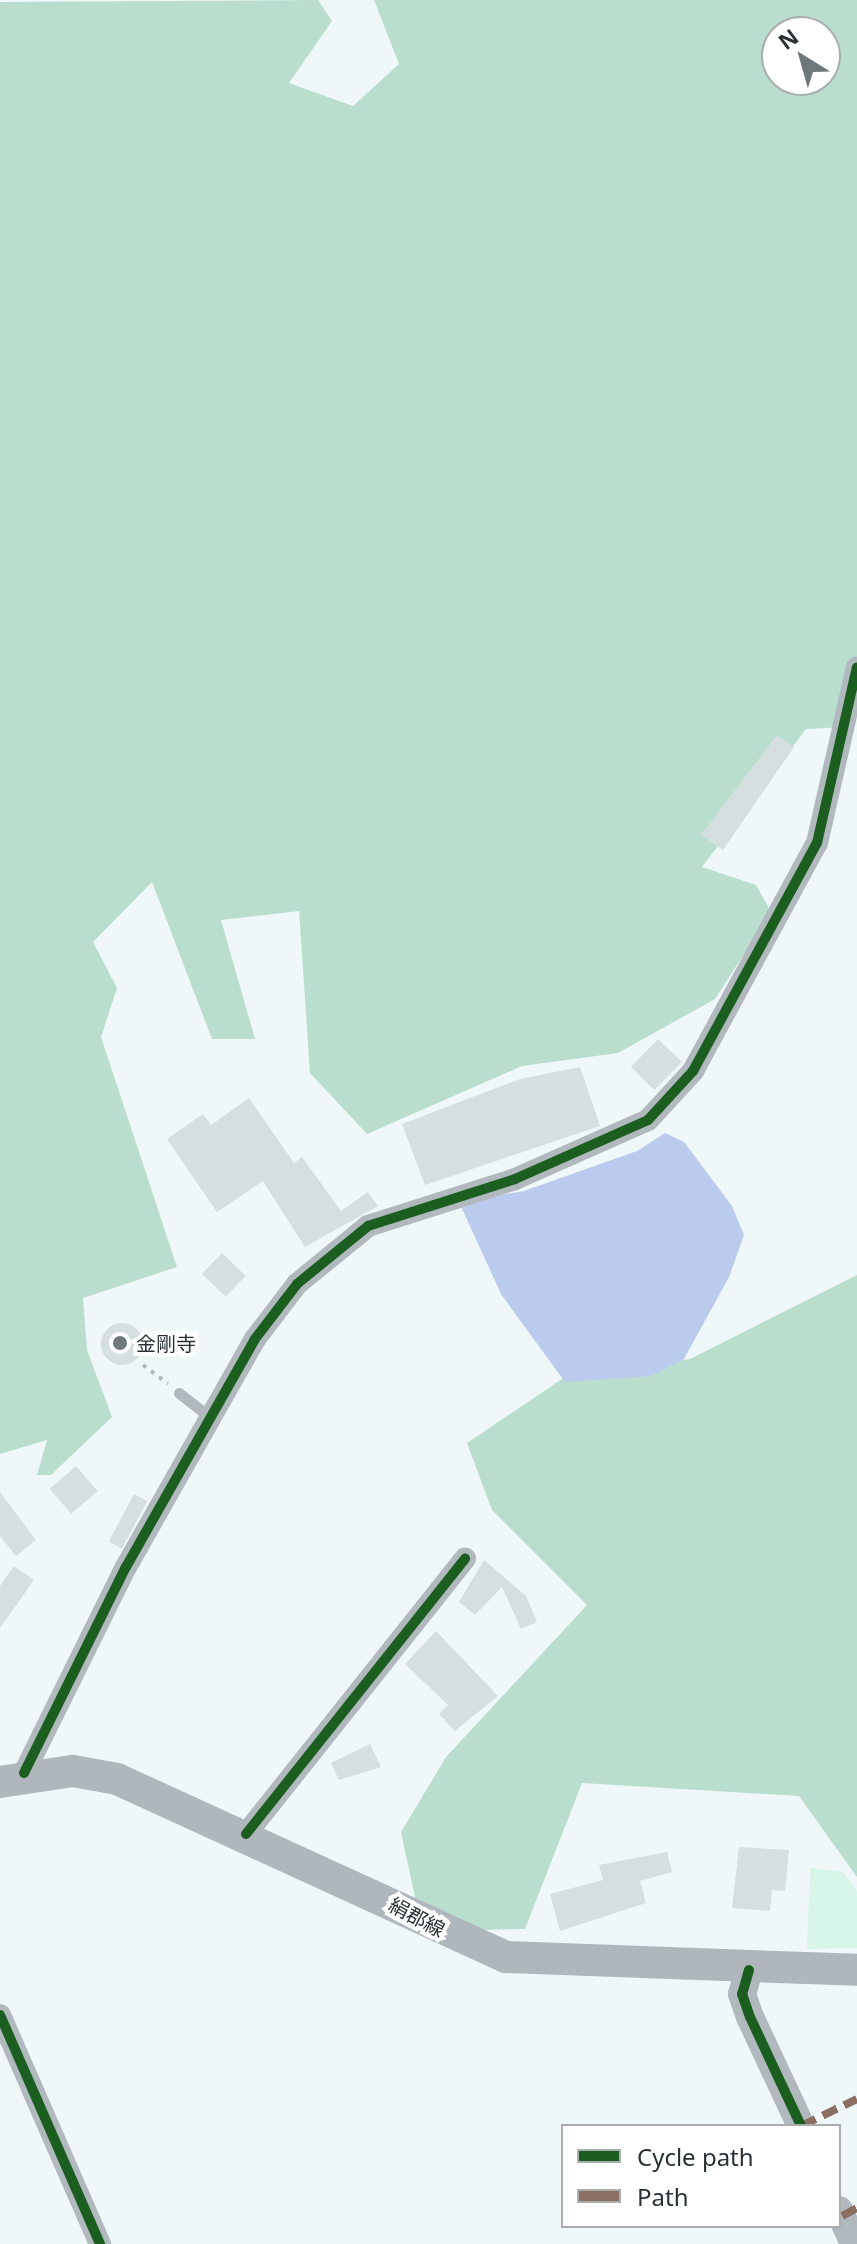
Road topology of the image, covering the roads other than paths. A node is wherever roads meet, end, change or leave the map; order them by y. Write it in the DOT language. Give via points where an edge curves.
graph roads {
  1 [pos="857,667"];
  2 [pos="179,1393"];
  3 [pos="210,1417"];
  4 [pos="465,1559"];
  5 [pos="12,1777"];
  6 [pos="246,1834"];
  7 [pos="749,1970"];
  8 [pos="857,1970"];
  9 [pos="0,2015"];
  10 [pos="800,2124"];
  11 [pos="841,2215"];
  12 [pos="100,2244"];
  13 [pos="854,2244"];
  1 -- 3 [label="street" via="817,843 693,1071 648,1120 343,1240 255,1339"];
  2 -- 3 [label="lane"];
  3 -- 5 [label="street"];
  4 -- 6 [label="street"];
  5 -- 6 [label="main road, 絹郡線" via="117,1779"];
  6 -- 7 [label="main road, 絹郡線" via="506,1957"];
  7 -- 8 [label="main road, 絹郡線"];
  7 -- 10 [label="street" via="742,1994"];
  9 -- 12 [label="street"];
  11 -- 13 [label="street"];
}
